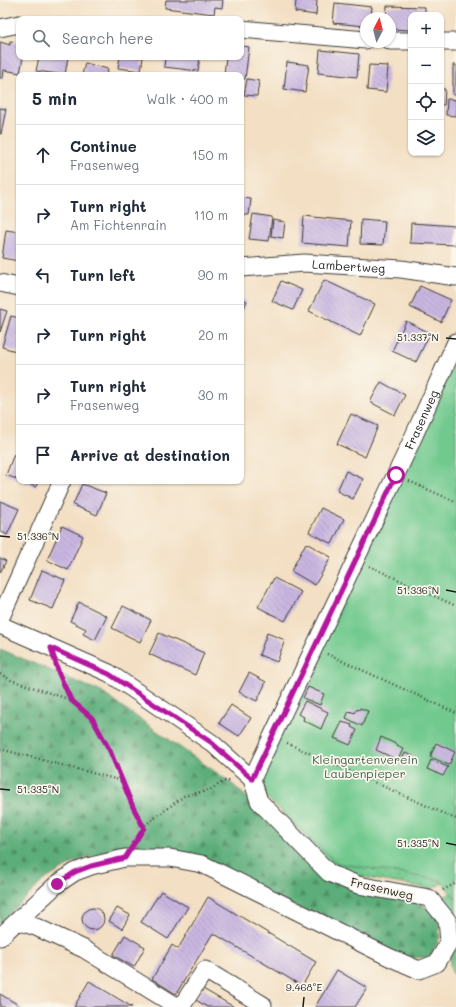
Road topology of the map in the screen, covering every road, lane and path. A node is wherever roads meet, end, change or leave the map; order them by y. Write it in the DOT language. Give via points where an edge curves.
graph roads {
  1 [pos="16,25"];
  2 [pos="0,28"];
  3 [pos="244,29"];
  4 [pos="360,39"];
  5 [pos="396,41"];
  6 [pos="408,41"];
  7 [pos="444,42"];
  8 [pos="456,42"];
  9 [pos="244,268"];
  10 [pos="456,277"];
  11 [pos="0,284"];
  12 [pos="16,287"];
  13 [pos="456,342"];
  14 [pos="396,475"];
  15 [pos="61,484"];
  16 [pos="456,502"];
  17 [pos="356,559"];
  18 [pos="456,606"];
  19 [pos="0,619"];
  20 [pos="0,625"];
  21 [pos="51,648"];
  22 [pos="314,648"];
  23 [pos="0,674"];
  24 [pos="71,700"];
  25 [pos="456,713"];
  26 [pos="272,735"];
  27 [pos="0,749"];
  28 [pos="252,779"];
  29 [pos="123,781"];
  30 [pos="210,790"];
  31 [pos="456,819"];
  32 [pos="144,826"];
  33 [pos="125,858"];
  34 [pos="17,921"];
  35 [pos="0,938"];
  36 [pos="263,1005"];
  37 [pos="174,1006"];
  1 -- 2 [label="street"];
  3 -- 4 [label="street"];
  5 -- 6 [label="street"];
  7 -- 8 [label="street"];
  9 -- 10 [label="street, Lambertweg" via="304,263 401,269"];
  11 -- 12 [label="street"];
  13 -- 14 [label="street, Frasenweg"];
  14 -- 16 [label="path"];
  14 -- 17 [label="street, Frasenweg"];
  15 -- 19 [label="street"];
  17 -- 18 [label="path"];
  17 -- 22 [label="street, Frasenweg"];
  20 -- 21 [label="street"];
  21 -- 24 [label="path"];
  21 -- 28 [label="street" via="109,674 212,743"];
  22 -- 25 [label="path"];
  22 -- 26 [label="street, Frasenweg"];
  23 -- 24 [label="path"];
  24 -- 29 [label="path" via="92,718"];
  26 -- 28 [label="street, Frasenweg"];
  26 -- 31 [label="path"];
  27 -- 29 [label="path"];
  28 -- 33 [label="street, Frasenweg" via="259,801 329,873 358,885 429,898 447,920 448,942 437,963 419,970 202,864 170,858"];
  29 -- 32 [label="path"];
  30 -- 32 [label="path" via="184,796"];
  32 -- 33 [label="path"];
  33 -- 34 [label="street, Frasenweg" via="75,872 57,884"];
  34 -- 35 [label="street, Frasenweg"];
  34 -- 37 [label="street" via="84,949"];
  36 -- 37 [label="street" via="205,970"];
}
